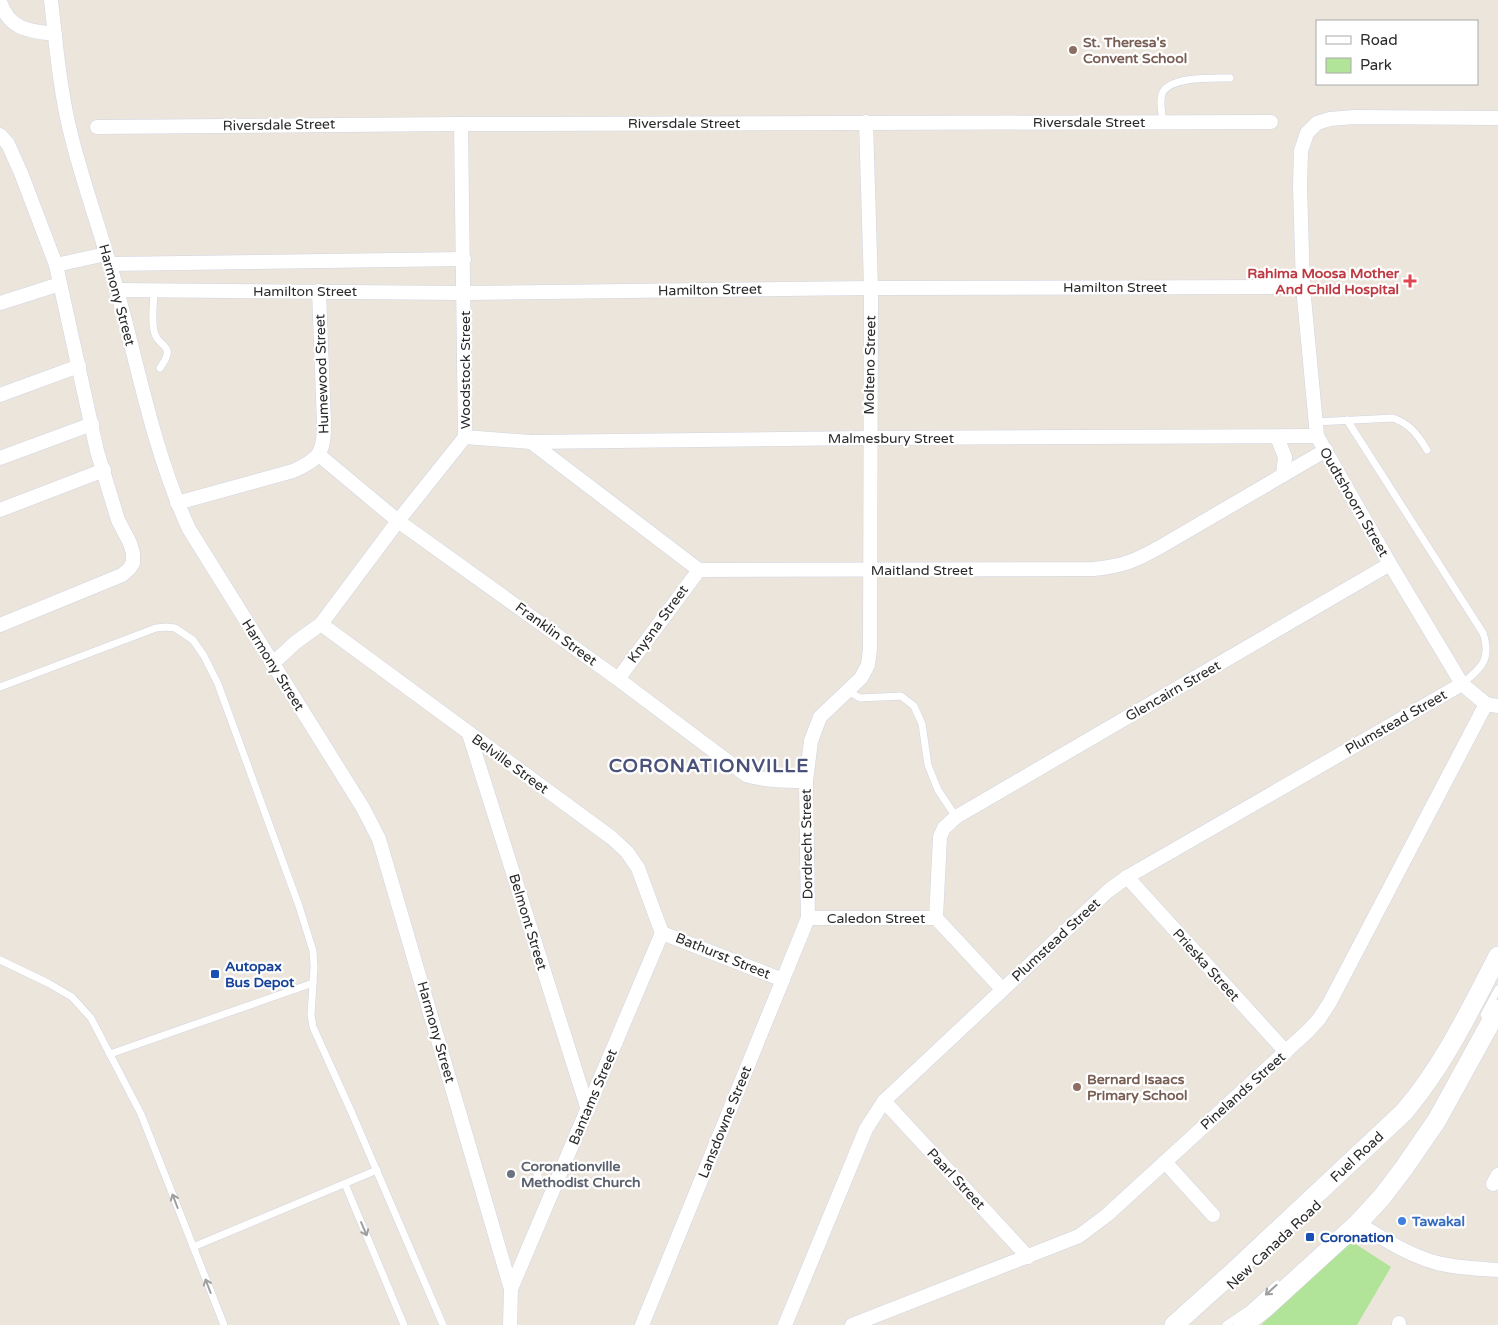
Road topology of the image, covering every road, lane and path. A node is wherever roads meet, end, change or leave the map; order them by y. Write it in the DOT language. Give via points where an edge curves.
graph roads {
  1 [pos="51,0"];
  2 [pos="0,2"];
  3 [pos="55,34"];
  4 [pos="1230,78"];
  5 [pos="1498,118"];
  6 [pos="866,122"];
  7 [pos="1162,122"];
  8 [pos="1271,122"];
  9 [pos="461,124"];
  10 [pos="98,127"];
  11 [pos="0,135"];
  12 [pos="108,259"];
  13 [pos="464,259"];
  14 [pos="56,265"];
  15 [pos="60,284"];
  16 [pos="1303,287"];
  17 [pos="871,288"];
  18 [pos="117,290"];
  19 [pos="154,290"];
  20 [pos="318,291"];
  21 [pos="464,293"];
  22 [pos="0,303"];
  23 [pos="79,366"];
  24 [pos="160,368"];
  25 [pos="0,395"];
  26 [pos="1348,420"];
  27 [pos="92,424"];
  28 [pos="1316,429"];
  29 [pos="1277,437"];
  30 [pos="465,438"];
  31 [pos="869,438"];
  32 [pos="531,442"];
  33 [pos="1326,450"];
  34 [pos="1427,450"];
  35 [pos="319,455"];
  36 [pos="0,458"];
  37 [pos="104,470"];
  38 [pos="1283,475"];
  39 [pos="177,504"];
  40 [pos="0,510"];
  41 [pos="398,521"];
  42 [pos="1390,564"];
  43 [pos="699,570"];
  44 [pos="870,570"];
  45 [pos="321,624"];
  46 [pos="0,625"];
  47 [pos="272,664"];
  48 [pos="618,679"];
  49 [pos="1462,684"];
  50 [pos="0,687"];
  51 [pos="848,691"];
  52 [pos="1492,705"];
  53 [pos="469,734"];
  54 [pos="806,780"];
  55 [pos="956,817"];
  56 [pos="1126,878"];
  57 [pos="808,918"];
  58 [pos="936,918"];
  59 [pos="662,933"];
  60 [pos="1498,956"];
  61 [pos="0,960"];
  62 [pos="1498,969"];
  63 [pos="783,980"];
  64 [pos="313,983"];
  65 [pos="1002,989"];
  66 [pos="1498,989"];
  67 [pos="1498,1009"];
  68 [pos="1480,1024"];
  69 [pos="1286,1052"];
  70 [pos="110,1054"];
  71 [pos="1440,1078"];
  72 [pos="1442,1094"];
  73 [pos="884,1101"];
  74 [pos="1418,1107"];
  75 [pos="588,1110"];
  76 [pos="1165,1162"];
  77 [pos="377,1170"];
  78 [pos="537,1174"];
  79 [pos="345,1184"];
  80 [pos="1379,1188"];
  81 [pos="554,1189"];
  82 [pos="1372,1196"];
  83 [pos="1367,1202"];
  84 [pos="1213,1214"];
  85 [pos="1358,1223"];
  86 [pos="193,1247"];
  87 [pos="1028,1257"];
  88 [pos="1498,1270"];
  89 [pos="1241,1276"];
  90 [pos="1283,1279"];
  91 [pos="511,1289"];
  92 [pos="224,1325"];
  93 [pos="404,1325"];
  94 [pos="443,1325"];
  95 [pos="510,1325"];
  96 [pos="642,1325"];
  97 [pos="785,1325"];
  98 [pos="852,1325"];
  99 [pos="1174,1325"];
  100 [pos="1226,1325"];
  101 [pos="1243,1325"];
  1 -- 3 [label="street, Harmony Street"];
  2 -- 3 [label="street" via="15,24 35,32"];
  3 -- 12 [label="street, Harmony Street" via="71,134"];
  4 -- 7 [label="lane" via="1171,84 1161,94"];
  5 -- 16 [label="street" via="1330,119 1316,124 1307,133 1300,160"];
  6 -- 7 [label="street, Riversdale Street"];
  6 -- 9 [label="street, Riversdale Street"];
  6 -- 17 [label="street, Molteno Street"];
  7 -- 8 [label="street, Riversdale Street"];
  9 -- 10 [label="street, Riversdale Street"];
  9 -- 13 [label="street, Woodstock Street"];
  11 -- 14 [label="street" via="8,144 21,173"];
  12 -- 13 [label="street"];
  12 -- 14 [label="street"];
  12 -- 18 [label="street, Harmony Street"];
  13 -- 21 [label="street, Woodstock Street"];
  14 -- 15 [label="street"];
  15 -- 22 [label="street"];
  15 -- 23 [label="street"];
  16 -- 17 [label="street, Hamilton Street"];
  16 -- 28 [label="street"];
  17 -- 21 [label="street, Hamilton Street"];
  17 -- 31 [label="street, Molteno Street"];
  18 -- 19 [label="street, Hamilton Street"];
  18 -- 39 [label="street, Harmony Street" via="144,398"];
  19 -- 20 [label="street, Hamilton Street"];
  19 -- 24 [label="lane" via="154,330 168,353"];
  20 -- 21 [label="street, Hamilton Street"];
  20 -- 35 [label="street, Humewood Street" via="324,424 324,442"];
  21 -- 30 [label="street, Woodstock Street"];
  23 -- 25 [label="street"];
  23 -- 27 [label="street"];
  26 -- 28 [label="lane"];
  26 -- 34 [label="lane" via="1393,418 1404,422"];
  26 -- 49 [label="lane" via="1482,633 1487,654 1482,664"];
  27 -- 36 [label="street"];
  27 -- 37 [label="street"];
  28 -- 29 [label="street, Malmesbury Street"];
  28 -- 33 [label="street, Oudtshoorn Street"];
  29 -- 31 [label="street, Malmesbury Street"];
  29 -- 38 [label="street" via="1285,457"];
  30 -- 32 [label="street, Malmesbury Street"];
  30 -- 41 [label="street, Woodstock Street"];
  31 -- 32 [label="street, Malmesbury Street"];
  31 -- 44 [label="street, Molteno Street"];
  32 -- 43 [label="street"];
  33 -- 38 [label="street, Maitland Street"];
  33 -- 42 [label="street, Oudtshoorn Street"];
  35 -- 39 [label="street" via="293,471"];
  35 -- 41 [label="street, Franklin Street"];
  37 -- 40 [label="street"];
  37 -- 46 [label="street" via="118,520 133,554 129,569 103,584"];
  38 -- 44 [label="street, Maitland Street" via="1160,547 1117,567"];
  39 -- 47 [label="street, Harmony Street"];
  41 -- 45 [label="street, Woodstock Street"];
  41 -- 48 [label="street, Franklin Street"];
  42 -- 49 [label="street, Oudtshoorn Street"];
  42 -- 55 [label="street, Glencairn Street"];
  43 -- 44 [label="street, Maitland Street"];
  43 -- 48 [label="street, Knysna Street"];
  44 -- 51 [label="street, Molteno Street" via="868,665"];
  45 -- 47 [label="street, Woodstock Street"];
  45 -- 53 [label="street, Belville Street"];
  47 -- 91 [label="street, Harmony Street" via="363,808 379,839"];
  48 -- 54 [label="street, Franklin Street" via="746,775 778,781"];
  49 -- 52 [label="street, Oudtshoorn Street"];
  49 -- 56 [label="street, Plumstead Street"];
  50 -- 64 [label="lane" via="156,628 175,628 193,640 218,684 299,906 313,951"];
  51 -- 54 [label="street, Dordrecht Street" via="820,718 811,741"];
  51 -- 55 [label="lane" via="860,698 901,696 914,706 922,724 928,765 938,790"];
  52 -- 69 [label="street, Pinelands Street" via="1330,1002 1319,1019"];
  53 -- 59 [label="street, Belville Street" via="627,852 638,868"];
  53 -- 75 [label="street, Belmont Street"];
  54 -- 57 [label="street, Dordrecht Street"];
  55 -- 58 [label="street" via="944,828 940,838"];
  56 -- 65 [label="street, Plumstead Street"];
  56 -- 69 [label="street, Prieska Street"];
  57 -- 58 [label="street, Caledon Street"];
  57 -- 63 [label="street, Lansdowne Street"];
  58 -- 65 [label="street, Caledon Street"];
  59 -- 63 [label="street, Bathurst Street"];
  59 -- 75 [label="street, Bantams Street"];
  60 -- 99 [label="main road, Fuel Road" via="1438,1067 1404,1112"];
  61 -- 70 [label="lane" via="72,997 91,1018"];
  62 -- 71 [label="lane"];
  63 -- 96 [label="street, Lansdowne Street"];
  64 -- 70 [label="lane"];
  64 -- 77 [label="lane" via="312,1027"];
  65 -- 73 [label="street, Plumstead Street"];
  66 -- 68 [label="lane"];
  67 -- 85 [label="main road" via="1424,1142"];
  69 -- 76 [label="street, Pinelands Street"];
  86 -- 70 [label="lane, one-way" via="141,1114"];
  72 -- 80 [label="lane" via="1422,1130"];
  73 -- 87 [label="street, Paarl Street"];
  73 -- 97 [label="street, Plumstead Street" via="866,1129"];
  74 -- 89 [label="lane, New Canada Road"];
  75 -- 81 [label="street, Bantams Street"];
  76 -- 84 [label="street"];
  76 -- 87 [label="street, Pinelands Street" via="1092,1228"];
  77 -- 79 [label="lane"];
  77 -- 94 [label="lane"];
  78 -- 81 [label="lane" via="541,1183"];
  79 -- 86 [label="lane"];
  79 -- 93 [label="lane, one-way"];
  81 -- 91 [label="street, Bantams Street"];
  82 -- 83 [label="lane"];
  85 -- 88 [label="street" via="1429,1260"];
  85 -- 101 [label="main road" via="1266,1308"];
  92 -- 86 [label="lane, one-way"];
  87 -- 98 [label="street, Pinelands Street"];
  90 -- 100 [label="lane, one-way"];
  91 -- 95 [label="street, Harmony Street"];
}
